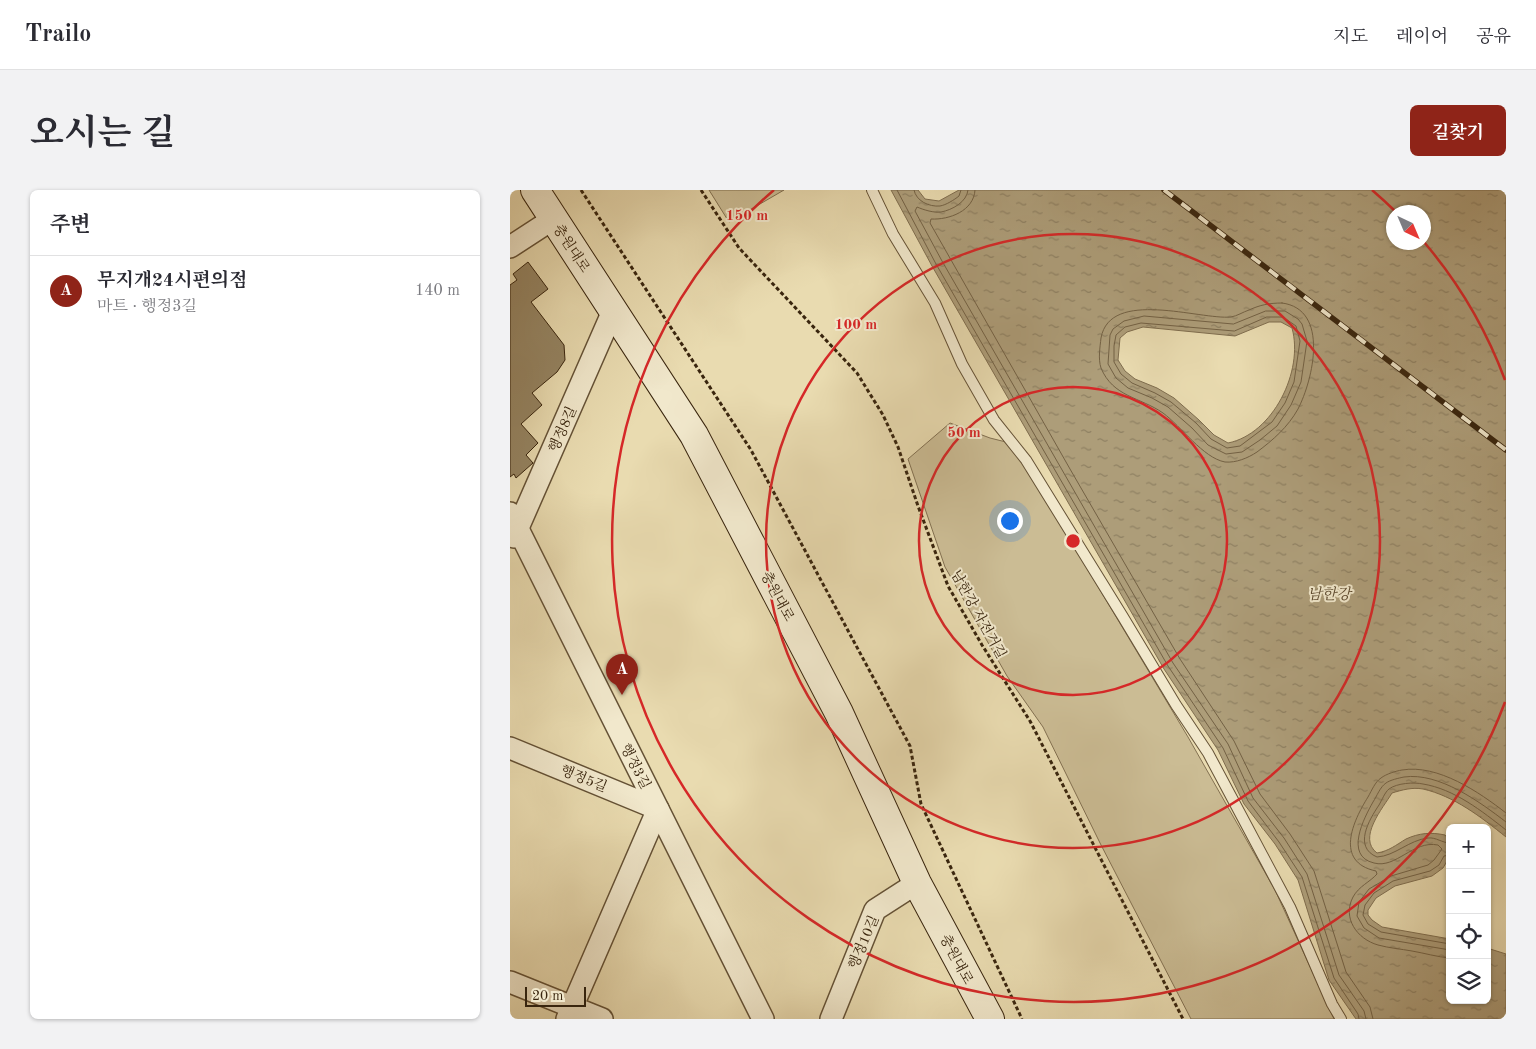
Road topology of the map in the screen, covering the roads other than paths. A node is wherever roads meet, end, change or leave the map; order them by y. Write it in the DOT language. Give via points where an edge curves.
graph roads {
  1 [pos="535,190"];
  2 [pos="872,190"];
  3 [pos="553,219"];
  4 [pos="510,247"];
  5 [pos="613,311"];
  6 [pos="512,529"];
  7 [pos="510,748"];
  8 [pos="658,809"];
  9 [pos="917,883"];
  10 [pos="510,982"];
  11 [pos="569,1013"];
  12 [pos="602,1019"];
  13 [pos="763,1019"];
  14 [pos="831,1019"];
  15 [pos="990,1019"];
  16 [pos="1341,1019"];
  1 -- 3 [label="street, 충원대로"];
  2 -- 16 [label="lane" via="893,234 935,303 962,364 994,420 1026,460 1208,752 1290,908"];
  3 -- 4 [label="street"];
  3 -- 5 [label="street, 충원대로"];
  5 -- 6 [label="street, 행정8길"];
  5 -- 9 [label="street, 충원대로" via="698,444 839,713"];
  6 -- 8 [label="street, 행정3길"];
  7 -- 8 [label="street, 행정5길"];
  8 -- 11 [label="street"];
  8 -- 13 [label="street, 행정3길"];
  9 -- 14 [label="street, 행정10길" via="875,910"];
  9 -- 15 [label="street, 충원대로"];
  10 -- 11 [label="street"];
  11 -- 12 [label="street"];
}
